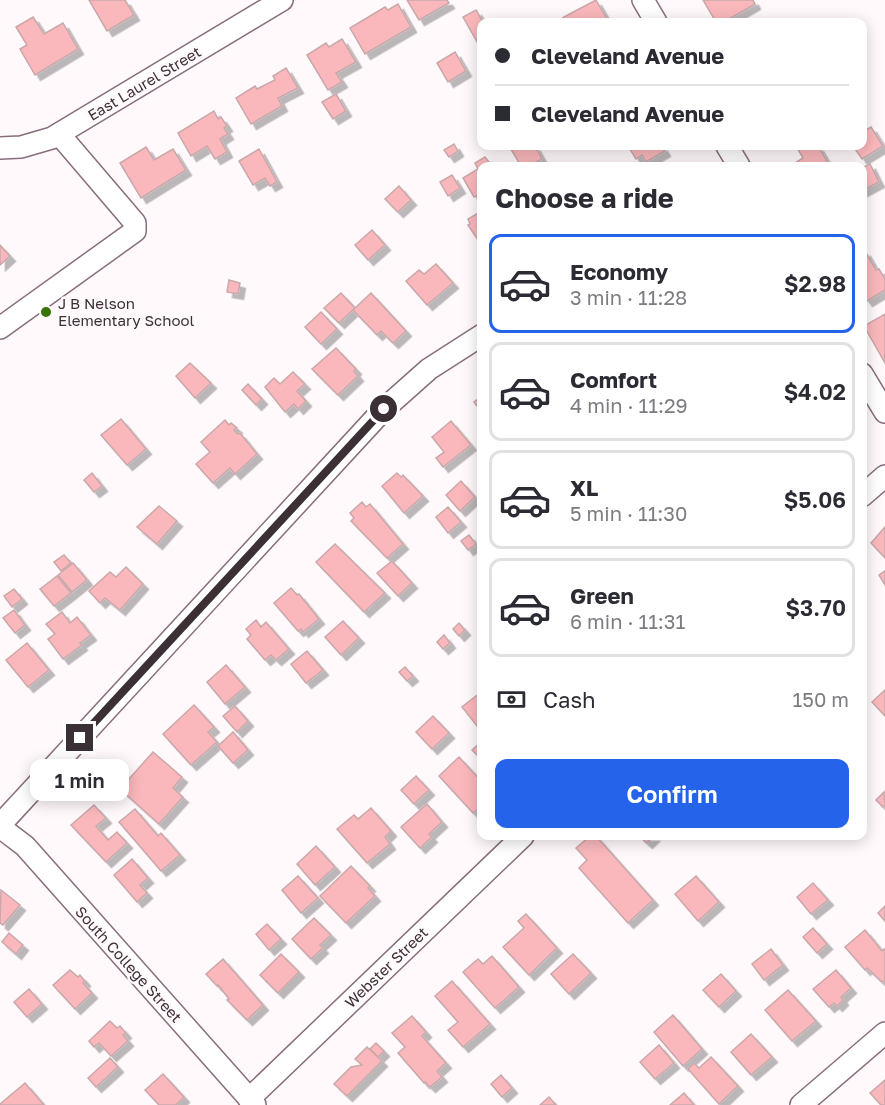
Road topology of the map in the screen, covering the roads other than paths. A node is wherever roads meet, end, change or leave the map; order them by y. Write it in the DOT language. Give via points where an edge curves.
graph roads {
  1 [pos="282,0"];
  2 [pos="643,0"];
  3 [pos="654,18"];
  4 [pos="59,134"];
  5 [pos="0,148"];
  6 [pos="0,328"];
  7 [pos="477,337"];
  8 [pos="867,382"];
  9 [pos="885,412"];
  10 [pos="885,476"];
  11 [pos="867,492"];
  12 [pos="0,826"];
  13 [pos="519,840"];
  14 [pos="885,1033"];
  15 [pos="252,1102"];
  16 [pos="801,1105"];
  1 -- 4 [label="street, East Laurel Street"];
  2 -- 3 [label="street"];
  4 -- 5 [label="street, East Laurel Street" via="21,147"];
  4 -- 6 [label="street" via="135,223 135,231"];
  7 -- 12 [label="street" via="429,369 384,409"];
  8 -- 9 [label="street"];
  10 -- 11 [label="street"];
  12 -- 15 [label="street, South College Street" via="25,846"];
  13 -- 15 [label="street, Webster Street"];
  14 -- 16 [label="street"];
}
